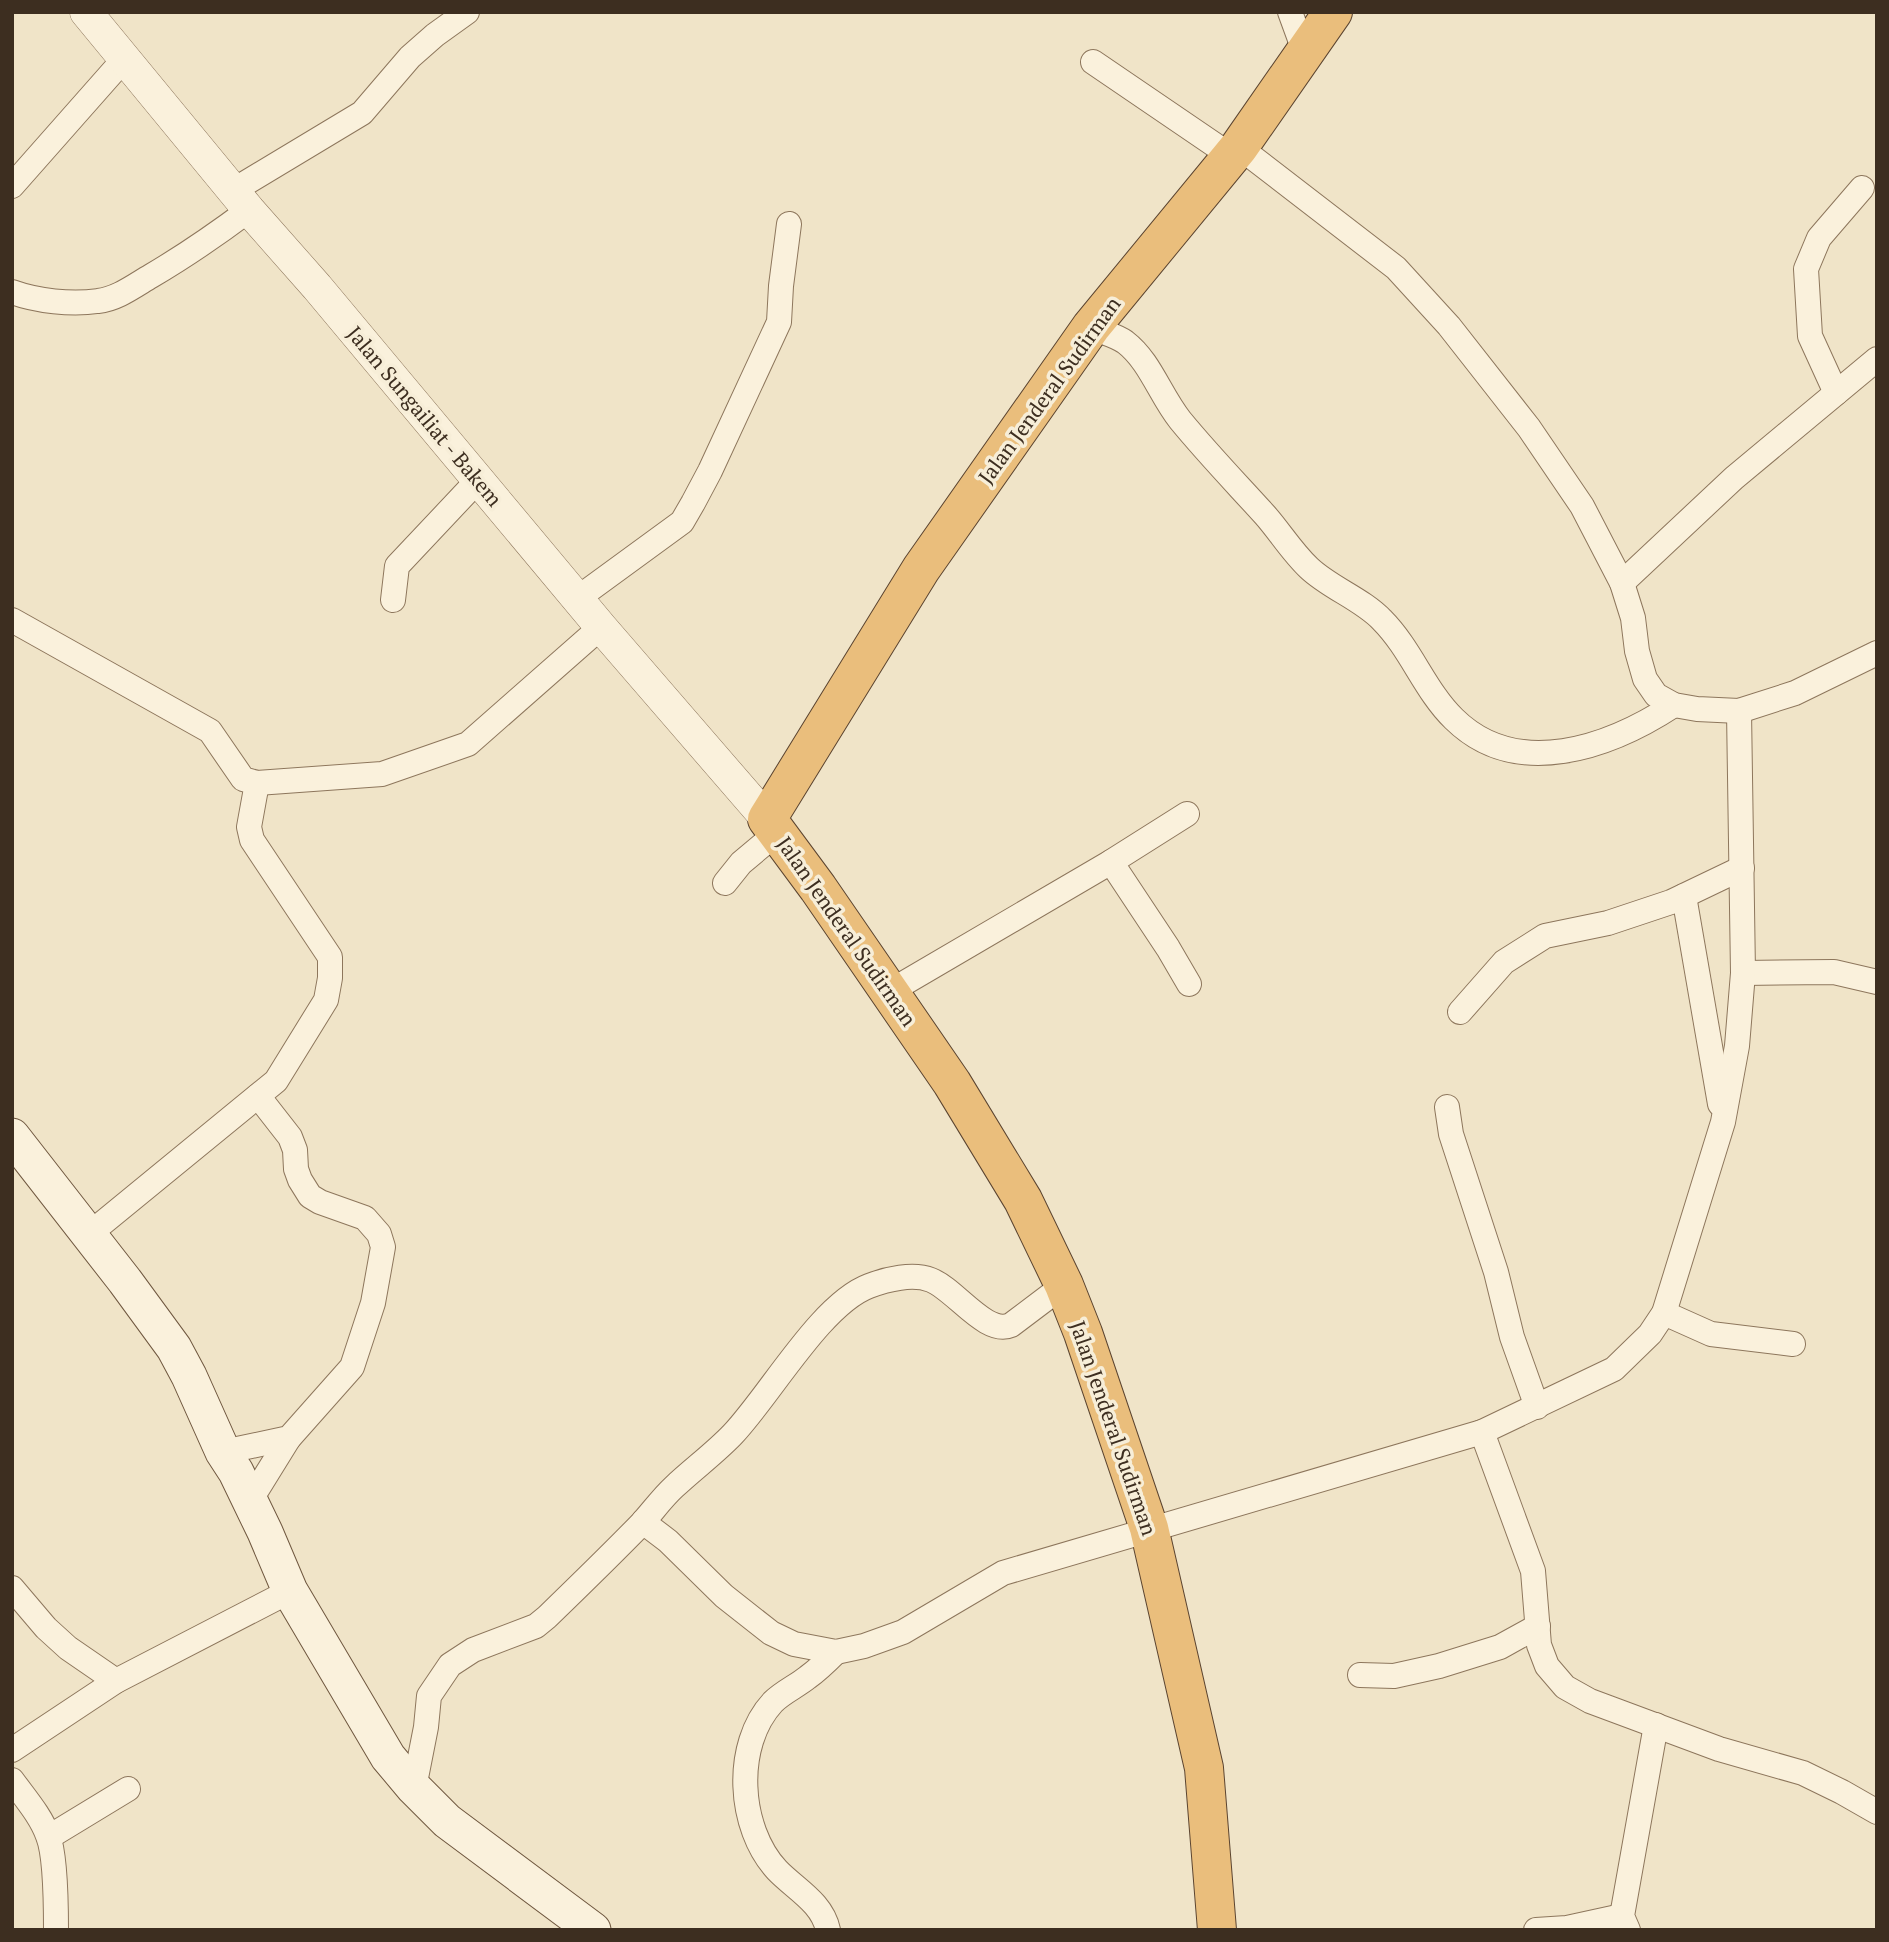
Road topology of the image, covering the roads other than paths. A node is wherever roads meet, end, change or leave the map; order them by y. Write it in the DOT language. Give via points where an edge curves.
graph roads {
  1 [pos="86,12"];
  2 [pos="467,12"];
  3 [pos="1290,12"];
  4 [pos="1333,12"];
  5 [pos="1305,53"];
  6 [pos="125,58"];
  7 [pos="1093,62"];
  8 [pos="1235,151"];
  9 [pos="12,186"];
  10 [pos="1862,188"];
  11 [pos="242,200"];
  12 [pos="789,224"];
  13 [pos="12,292"];
  14 [pos="1091,327"];
  15 [pos="1877,359"];
  16 [pos="1836,393"];
  17 [pos="478,480"];
  18 [pos="1622,583"];
  19 [pos="578,598"];
  20 [pos="393,600"];
  21 [pos="12,620"];
  22 [pos="601,627"];
  23 [pos="1877,653"];
  24 [pos="1674,705"];
  25 [pos="1739,710"];
  26 [pos="257,783"];
  27 [pos="1187,814"];
  28 [pos="773,825"];
  29 [pos="1111,862"];
  30 [pos="1742,868"];
  31 [pos="725,883"];
  32 [pos="1684,896"];
  33 [pos="1743,973"];
  34 [pos="1877,982"];
  35 [pos="1189,984"];
  36 [pos="889,992"];
  37 [pos="1460,1012"];
  38 [pos="258,1096"];
  39 [pos="1447,1107"];
  40 [pos="1723,1122"];
  41 [pos="12,1136"];
  42 [pos="88,1235"];
  43 [pos="1064,1285"];
  44 [pos="1664,1313"];
  45 [pos="1793,1344"];
  46 [pos="1537,1407"];
  47 [pos="1482,1432"];
  48 [pos="289,1438"];
  49 [pos="223,1452"];
  50 [pos="250,1501"];
  51 [pos="643,1522"];
  52 [pos="1149,1528"];
  53 [pos="12,1588"];
  54 [pos="290,1591"];
  55 [pos="1538,1626"];
  56 [pos="836,1652"];
  57 [pos="1360,1675"];
  58 [pos="116,1681"];
  59 [pos="1656,1725"];
  60 [pos="12,1750"];
  61 [pos="12,1780"];
  62 [pos="414,1788"];
  63 [pos="128,1789"];
  64 [pos="1877,1812"];
  65 [pos="49,1838"];
  66 [pos="1625,1923"];
  67 [pos="56,1930"];
  68 [pos="593,1930"];
  69 [pos="828,1930"];
  70 [pos="1217,1930"];
  71 [pos="1536,1930"];
  1 -- 6 [label="street, Jalan Sungailiat - Bakem"];
  2 -- 11 [label="street" via="410,57 362,113"];
  3 -- 5 [label="street"];
  4 -- 5 [label="highway, Jalan Jenderal Sudirman"];
  5 -- 8 [label="highway, Jalan Jenderal Sudirman"];
  6 -- 9 [label="street"];
  6 -- 11 [label="street, Jalan Sungailiat - Bakem"];
  7 -- 8 [label="street"];
  8 -- 14 [label="highway, Jalan Jenderal Sudirman"];
  8 -- 18 [label="street" via="1396,268 1449,326 1529,428 1582,506"];
  10 -- 16 [label="street" via="1819,237 1806,269 1810,336"];
  11 -- 13 [label="street" via="193,251 116,297 74,302"];
  11 -- 17 [label="street, Jalan Sungailiat - Bakem"];
  12 -- 19 [label="street" via="779,321 693,503 682,522"];
  14 -- 24 [label="street" via="1123,341 1140,356 1173,412 1296,554 1311,570 1382,620 1454,719 1479,738 1520,753 1557,753 1633,730"];
  14 -- 28 [label="highway, Jalan Jenderal Sudirman" via="921,569"];
  15 -- 16 [label="street"];
  16 -- 18 [label="street" via="1734,478"];
  17 -- 19 [label="street, Jalan Sungailiat - Bakem"];
  17 -- 20 [label="street" via="397,566"];
  18 -- 24 [label="street" via="1645,679 1656,695"];
  19 -- 22 [label="street, Jalan Sungailiat - Bakem"];
  21 -- 26 [label="street" via="210,731 243,779"];
  22 -- 26 [label="street" via="468,744 382,774"];
  22 -- 28 [label="street, Jalan Sungailiat - Bakem"];
  23 -- 25 [label="street" via="1795,693"];
  24 -- 25 [label="street"];
  25 -- 30 [label="street"];
  26 -- 38 [label="street" via="249,827 252,841 330,957 326,1000 276,1081"];
  27 -- 29 [label="street"];
  28 -- 31 [label="street"];
  28 -- 36 [label="highway, Jalan Jenderal Sudirman"];
  29 -- 35 [label="street"];
  29 -- 36 [label="street"];
  30 -- 32 [label="street"];
  30 -- 33 [label="street"];
  32 -- 37 [label="street" via="1608,923 1545,936 1504,962"];
  32 -- 40 [label="street"];
  33 -- 34 [label="street" via="1834,972"];
  33 -- 40 [label="street" via="1737,1046"];
  36 -- 43 [label="highway, Jalan Jenderal Sudirman" via="952,1083 1023,1200"];
  38 -- 42 [label="street"];
  38 -- 48 [label="street" via="290,1137 296,1169 310,1196 365,1218 373,1224 383,1247 373,1303 352,1367"];
  39 -- 46 [label="street" via="1451,1134"];
  40 -- 44 [label="street"];
  41 -- 42 [label="main road"];
  42 -- 49 [label="main road" via="174,1348"];
  43 -- 51 [label="street" via="1004,1328 984,1320 932,1280 893,1279 867,1286 823,1321 734,1433"];
  43 -- 52 [label="highway, Jalan Jenderal Sudirman"];
  44 -- 45 [label="street" via="1711,1334"];
  44 -- 46 [label="street" via="1650,1334 1614,1369"];
  46 -- 47 [label="street"];
  47 -- 52 [label="street"];
  47 -- 55 [label="street" via="1533,1571"];
  48 -- 49 [label="street"];
  48 -- 50 [label="street"];
  49 -- 50 [label="main road"];
  50 -- 54 [label="main road"];
  51 -- 56 [label="street" via="771,1633 794,1644"];
  51 -- 62 [label="street" via="536,1626 473,1650 450,1665 429,1696"];
  52 -- 56 [label="street" via="1003,1573 903,1632"];
  52 -- 70 [label="highway, Jalan Jenderal Sudirman" via="1204,1768"];
  53 -- 58 [label="street" via="68,1648"];
  54 -- 58 [label="street"];
  54 -- 62 [label="main road" via="376,1739"];
  55 -- 57 [label="street" via="1500,1647 1439,1666 1394,1676"];
  55 -- 59 [label="street" via="1547,1666 1565,1687"];
  56 -- 69 [label="street" via="767,1710 747,1759 745,1800 755,1838 776,1869 813,1901"];
  58 -- 60 [label="street"];
  59 -- 64 [label="street" via="1803,1773"];
  59 -- 66 [label="street"];
  61 -- 65 [label="street"];
  62 -- 68 [label="main road" via="447,1821"];
  63 -- 65 [label="street"];
  65 -- 67 [label="street"];
  66 -- 71 [label="street"];
}
